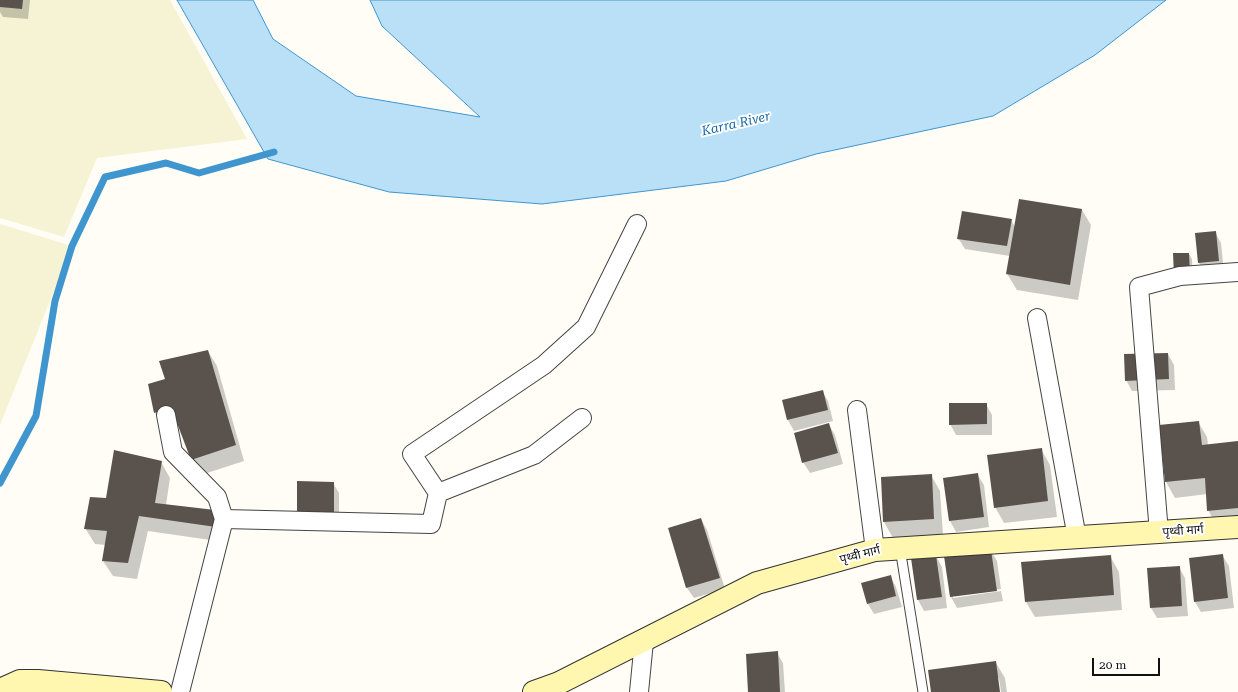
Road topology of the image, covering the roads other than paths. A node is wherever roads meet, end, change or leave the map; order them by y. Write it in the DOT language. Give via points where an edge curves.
graph roads {
  1 [pos="637,224"];
  2 [pos="1238,272"];
  3 [pos="1037,318"];
  4 [pos="857,410"];
  5 [pos="166,415"];
  6 [pos="582,418"];
  7 [pos="438,493"];
  8 [pos="224,520"];
  9 [pos="1238,527"];
  10 [pos="1159,533"];
  11 [pos="1077,538"];
  12 [pos="900,548"];
  13 [pos="876,550"];
  14 [pos="644,641"];
  15 [pos="0,690"];
  16 [pos="161,692"];
  17 [pos="180,692"];
  18 [pos="534,692"];
  19 [pos="639,692"];
  20 [pos="923,692"];
  1 -- 7 [label="street" via="586,327 544,365 412,454"];
  2 -- 10 [label="street" via="1180,276 1139,287"];
  3 -- 11 [label="street"];
  4 -- 13 [label="street"];
  5 -- 8 [label="street" via="173,452 217,497"];
  6 -- 7 [label="street" via="534,455"];
  7 -- 8 [label="street" via="431,524"];
  8 -- 17 [label="street"];
  9 -- 10 [label="street, पृथ्वी मार्ग"];
  10 -- 11 [label="street, पृथ्वी मार्ग"];
  11 -- 12 [label="street, पृथ्वी मार्ग"];
  12 -- 13 [label="street, पृथ्वी मार्ग"];
  12 -- 20 [label="lane"];
  13 -- 14 [label="street, पृथ्वी मार्ग" via="757,583"];
  14 -- 18 [label="street, पृथ्वी मार्ग" via="559,684"];
  14 -- 19 [label="street"];
  15 -- 16 [label="street" via="20,681 38,681"];
}
